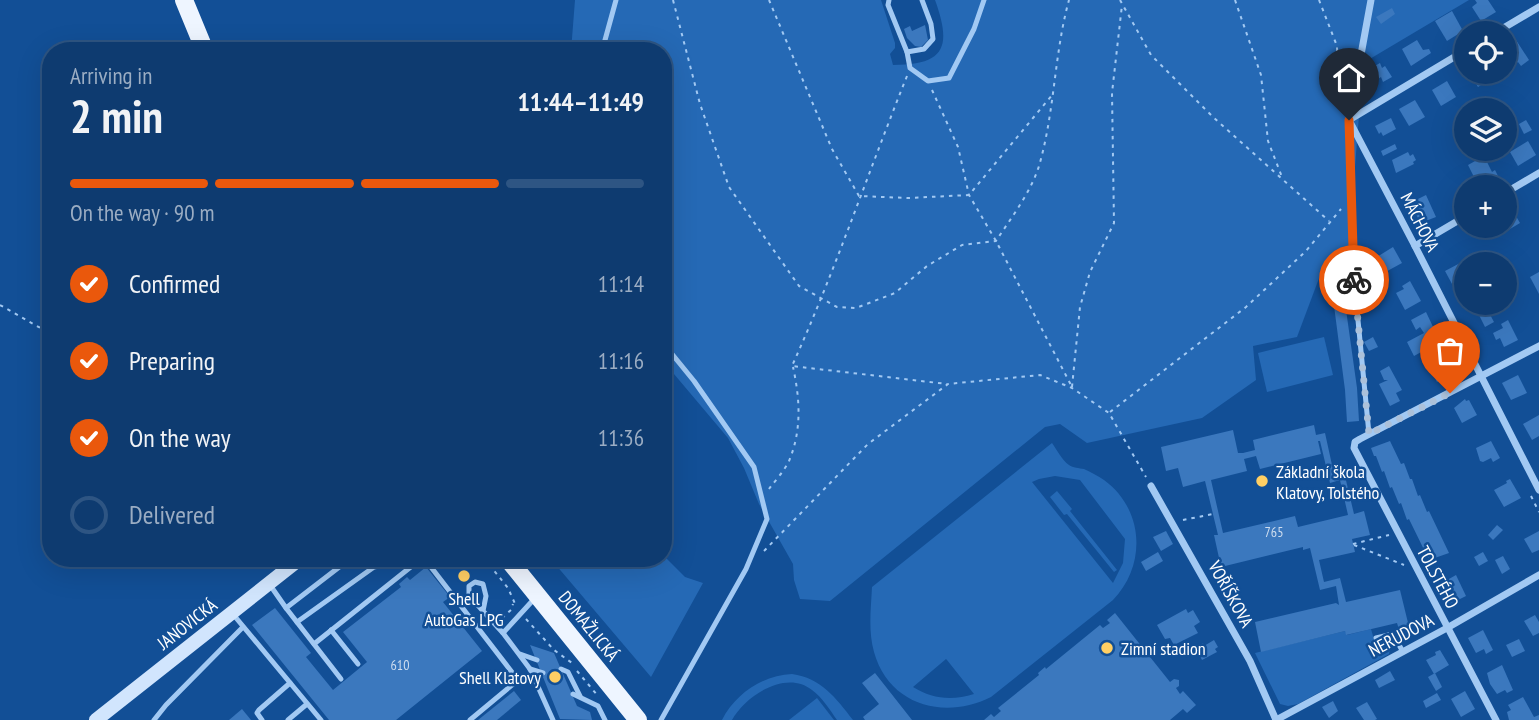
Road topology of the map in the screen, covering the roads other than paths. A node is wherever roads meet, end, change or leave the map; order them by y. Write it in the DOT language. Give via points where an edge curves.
graph roads {
  1 [pos="184,0"];
  2 [pos="616,0"];
  3 [pos="888,0"];
  4 [pos="922,0"];
  5 [pos="984,0"];
  6 [pos="1371,0"];
  7 [pos="1539,7"];
  8 [pos="1515,21"];
  9 [pos="201,42"];
  10 [pos="604,42"];
  11 [pos="907,52"];
  12 [pos="1454,57"];
  13 [pos="1349,120"];
  14 [pos="1539,173"];
  15 [pos="1517,186"];
  16 [pos="1454,223"];
  17 [pos="1415,246"];
  18 [pos="1539,346"];
  19 [pos="672,354"];
  20 [pos="1480,377"];
  21 [pos="1369,434"];
  22 [pos="1151,486"];
  23 [pos="1539,490"];
  24 [pos="290,567"];
  25 [pos="339,567"];
  26 [pos="374,567"];
  27 [pos="410,567"];
  28 [pos="428,567"];
  29 [pos="514,567"];
  30 [pos="1539,575"];
  31 [pos="269,584"];
  32 [pos="538,596"];
  33 [pos="286,608"];
  34 [pos="482,611"];
  35 [pos="232,613"];
  36 [pos="297,622"];
  37 [pos="243,627"];
  38 [pos="1447,628"];
  39 [pos="331,631"];
  40 [pos="503,633"];
  41 [pos="1376,638"];
  42 [pos="314,644"];
  43 [pos="1403,652"];
  44 [pos="519,654"];
  45 [pos="537,660"];
  46 [pos="358,664"];
  47 [pos="530,669"];
  48 [pos="561,669"];
  49 [pos="542,673"];
  50 [pos="341,679"];
  51 [pos="537,681"];
  52 [pos="567,682"];
  53 [pos="290,683"];
  54 [pos="548,685"];
  55 [pos="574,685"];
  56 [pos="307,704"];
  57 [pos="96,720"];
  58 [pos="154,720"];
  59 [pos="262,720"];
  60 [pos="288,720"];
  61 [pos="321,720"];
  62 [pos="470,720"];
  63 [pos="553,720"];
  64 [pos="605,720"];
  65 [pos="638,720"];
  66 [pos="661,720"];
  67 [pos="1276,720"];
  68 [pos="1496,720"];
  1 -- 9 [label="main road"];
  2 -- 10 [label="lane"];
  3 -- 11 [label="lane"];
  4 -- 11 [label="lane" via="933,39 924,49"];
  5 -- 11 [label="lane" via="949,78 928,81 910,68"];
  6 -- 13 [label="street"];
  7 -- 8 [label="street"];
  12 -- 13 [label="street"];
  13 -- 17 [label="street, MÁCHOVA"];
  13 -- 21 [label="lane" via="1352,258"];
  14 -- 15 [label="street"];
  16 -- 17 [label="street"];
  17 -- 20 [label="street, MÁCHOVA"];
  18 -- 20 [label="street"];
  19 -- 66 [label="lane" via="754,467 767,519 746,569"];
  20 -- 21 [label="street"];
  20 -- 23 [label="street, MÁCHOVA"];
  21 -- 38 [label="street, TOLSTÉHO" via="1355,442 1354,448"];
  22 -- 67 [label="street, VOŘÍŠKOVA" via="1250,661"];
  24 -- 31 [label="main road, JANOVICKÁ"];
  25 -- 33 [label="lane"];
  26 -- 36 [label="lane"];
  27 -- 39 [label="lane"];
  28 -- 62 [label="lane" via="518,680"];
  29 -- 32 [label="main road, DOMAŽLICKÁ"];
  30 -- 38 [label="street, NERUDOVA"];
  31 -- 33 [label="lane"];
  31 -- 35 [label="main road, JANOVICKÁ"];
  32 -- 40 [label="lane"];
  32 -- 65 [label="main road, DOMAŽLICKÁ"];
  33 -- 36 [label="lane"];
  34 -- 34 [label="lane" via="486,590 475,582 469,586 469,595"];
  34 -- 40 [label="lane"];
  35 -- 37 [label="lane"];
  35 -- 57 [label="main road, JANOVICKÁ"];
  36 -- 42 [label="lane"];
  37 -- 53 [label="lane"];
  37 -- 58 [label="lane"];
  38 -- 43 [label="street, NERUDOVA"];
  38 -- 68 [label="street, TOLSTÉHO"];
  39 -- 42 [label="lane"];
  39 -- 46 [label="lane"];
  40 -- 44 [label="lane"];
  41 -- 43 [label="lane" via="1393,634"];
  42 -- 50 [label="lane"];
  43 -- 67 [label="street, NERUDOVA"];
  44 -- 45 [label="lane"];
  44 -- 47 [label="lane"];
  47 -- 49 [label="lane"];
  47 -- 51 [label="lane"];
  48 -- 55 [label="lane" via="568,671"];
  51 -- 54 [label="lane"];
  51 -- 63 [label="lane"];
  52 -- 55 [label="lane"];
  53 -- 56 [label="lane"];
  53 -- 59 [label="lane" via="259,710"];
  55 -- 64 [label="lane" via="576,695 598,706"];
  56 -- 60 [label="lane"];
  56 -- 61 [label="lane"];
}
